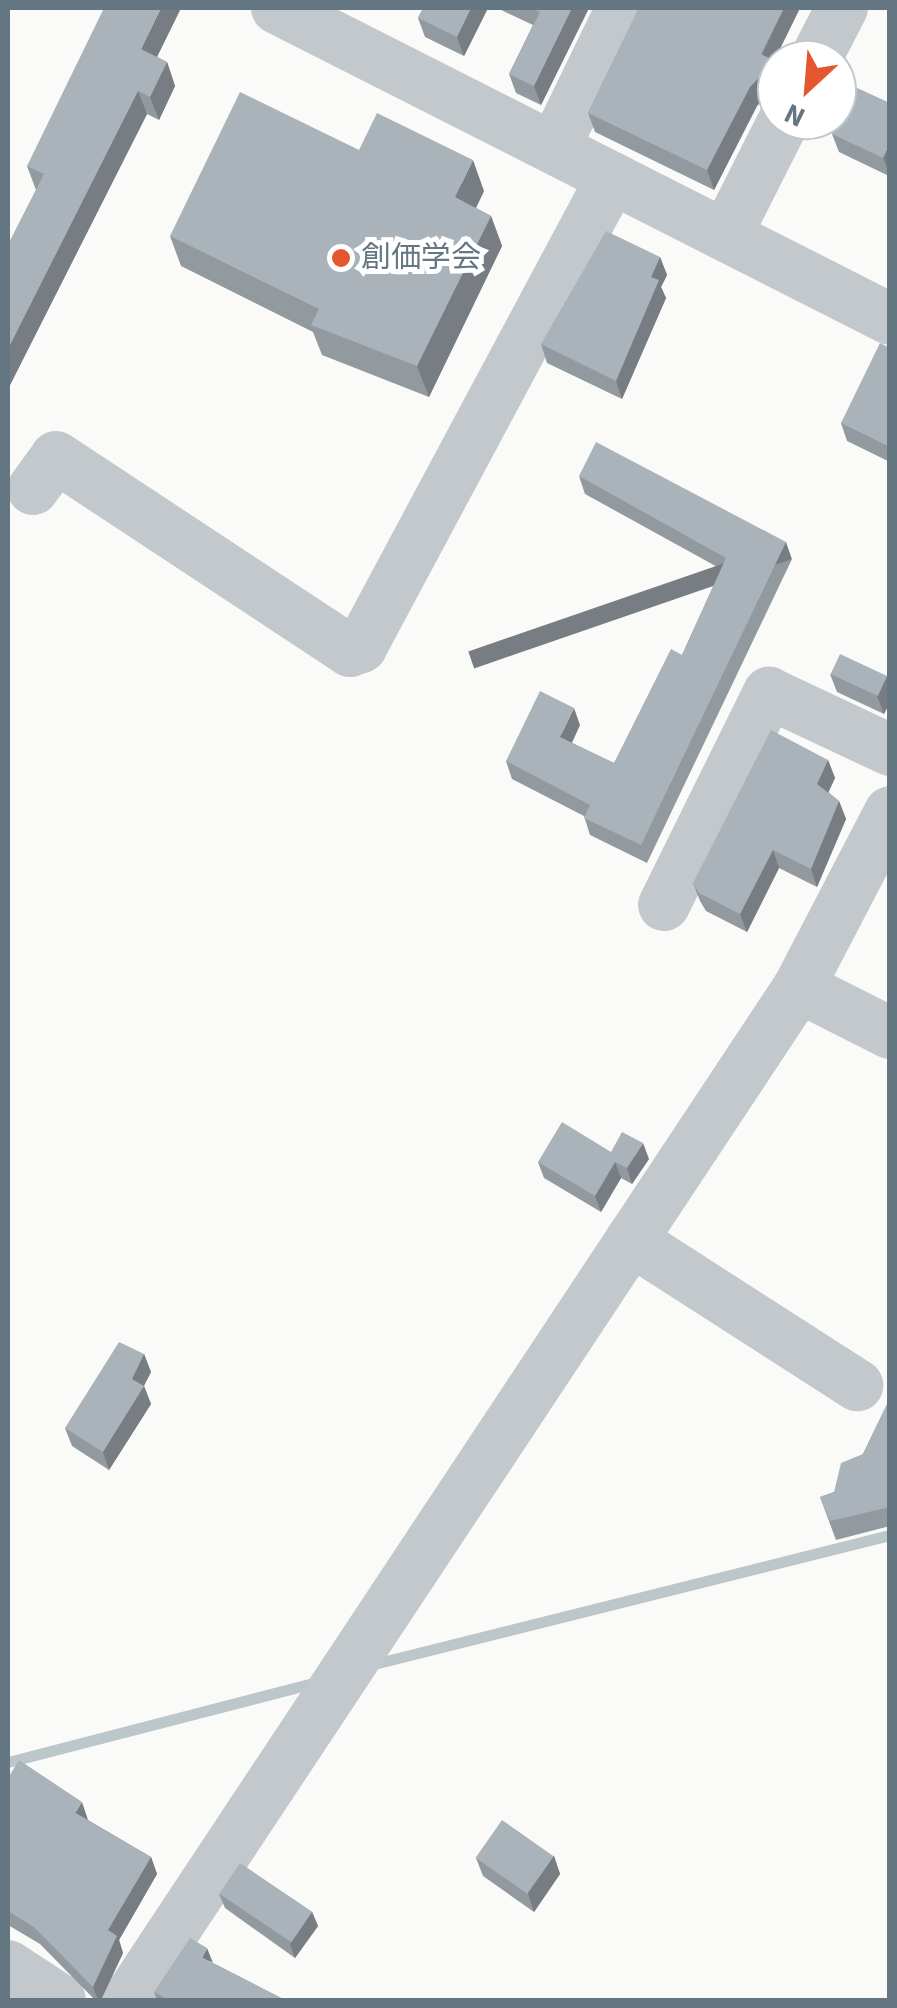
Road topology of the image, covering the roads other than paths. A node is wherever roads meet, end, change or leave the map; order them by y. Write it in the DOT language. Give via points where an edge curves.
graph roads {
  1 [pos="277,8"];
  2 [pos="622,8"];
  3 [pos="842,8"];
  4 [pos="825,40"];
  5 [pos="774,140"];
  6 [pos="554,148"];
  7 [pos="612,178"];
  8 [pos="726,235"];
  9 [pos="890,319"];
  10 [pos="33,488"];
  11 [pos="890,750"];
  12 [pos="890,812"];
  13 [pos="664,905"];
  14 [pos="799,987"];
  15 [pos="890,1033"];
  16 [pos="630,1240"];
  17 [pos="857,1385"];
  18 [pos="8,1966"];
  19 [pos="60,2000"];
  20 [pos="128,2000"];
  1 -- 6 [label="street"];
  2 -- 6 [label="street"];
  3 -- 4 [label="street"];
  5 -- 8 [label="street"];
  6 -- 7 [label="street"];
  7 -- 8 [label="street"];
  7 -- 10 [label="street" via="361,647 350,651 56,457"];
  8 -- 9 [label="street"];
  11 -- 13 [label="street" via="768,693"];
  12 -- 14 [label="street"];
  14 -- 15 [label="street"];
  14 -- 16 [label="street"];
  16 -- 17 [label="street"];
  16 -- 20 [label="street"];
  18 -- 19 [label="street"];
}
